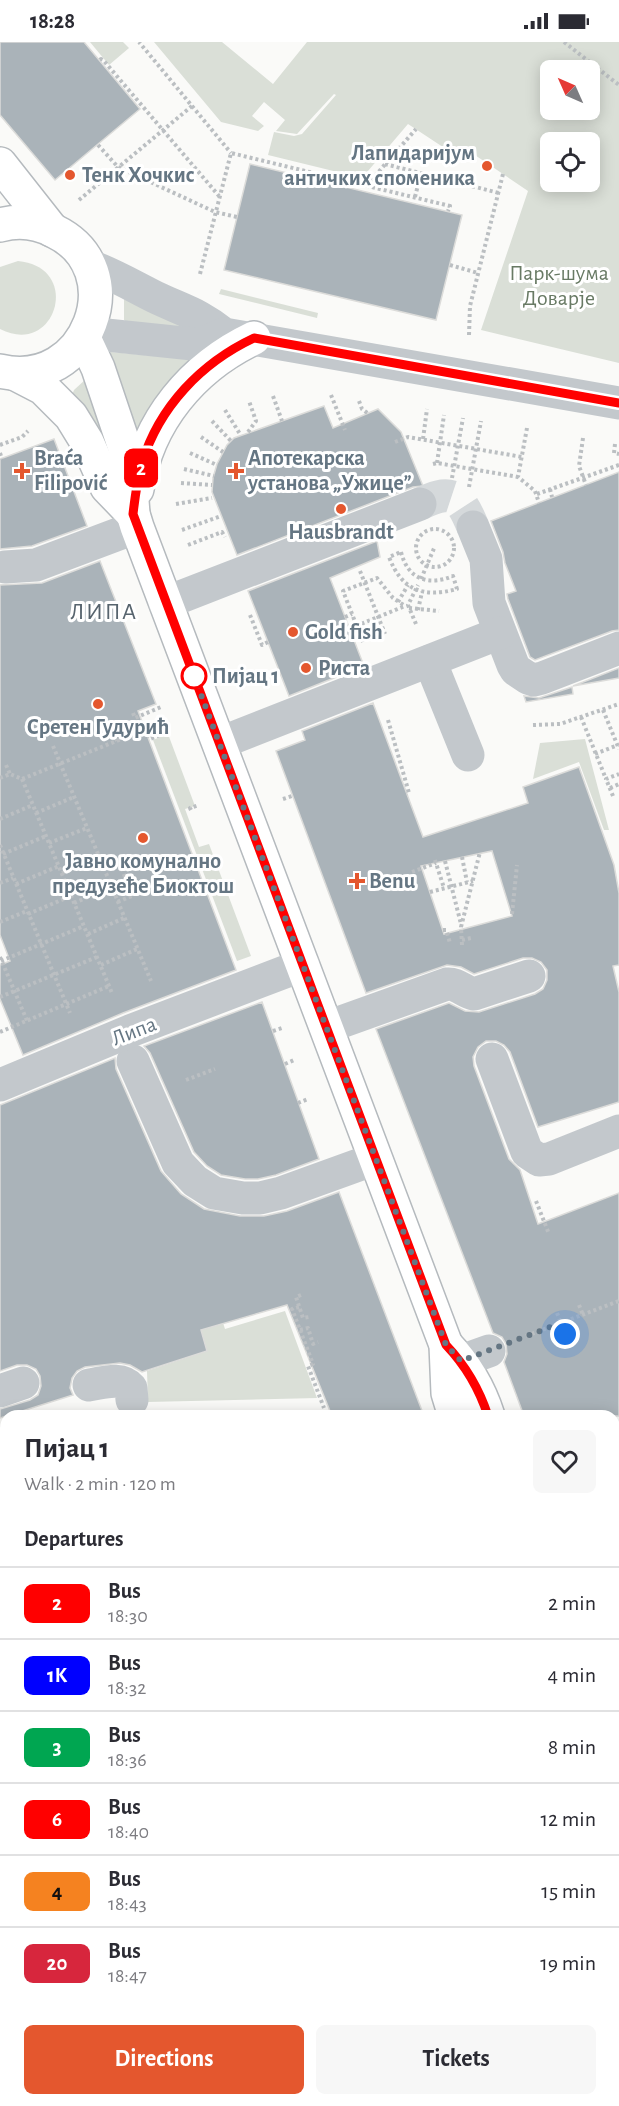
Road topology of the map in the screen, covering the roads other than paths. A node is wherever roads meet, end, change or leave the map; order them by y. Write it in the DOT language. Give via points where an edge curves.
graph roads {
  1 [pos="0,164"];
  2 [pos="0,225"];
  3 [pos="52,230"];
  4 [pos="88,265"];
  5 [pos="85,335"];
  6 [pos="239,336"];
  7 [pos="8,372"];
  8 [pos="619,403"];
  9 [pos="420,504"];
  10 [pos="135,521"];
  11 [pos="473,527"];
  12 [pos="5,567"];
  13 [pos="165,603"];
  14 [pos="500,633"];
  15 [pos="619,648"];
  16 [pos="430,661"];
  17 [pos="220,742"];
  18 [pos="468,755"];
  19 [pos="303,965"];
  20 [pos="529,976"];
  21 [pos="327,1027"];
  22 [pos="131,1047"];
  23 [pos="492,1059"];
  24 [pos="0,1085"];
  25 [pos="619,1131"];
  26 [pos="375,1159"];
  27 [pos="465,1352"];
  28 [pos="89,1385"];
  29 [pos="132,1400"];
  30 [pos="453,1410"];
  31 [pos="486,1410"];
  1 -- 3 [label="main road"];
  2 -- 3 [label="main road" via="28,223"];
  3 -- 4 [label="main road" via="67,238"];
  4 -- 5 [label="main road" via="96,298"];
  4 -- 6 [label="street"];
  5 -- 6 [label="street" via="193,344"];
  5 -- 7 [label="main road" via="72,352 52,366 29,373"];
  5 -- 10 [label="main road" via="129,460"];
  6 -- 8 [label="street"];
  6 -- 10 [label="main road" via="231,349 172,403 152,438 142,463"];
  7 -- 10 [label="main road" via="43,388 71,416 107,487"];
  9 -- 13 [label="street"];
  10 -- 12 [label="street" via="36,565"];
  10 -- 13 [label="main road"];
  11 -- 14 [label="street" via="486,559 489,603"];
  13 -- 17 [label="main road"];
  14 -- 15 [label="street" via="516,670 534,680"];
  14 -- 16 [label="street"];
  16 -- 17 [label="street"];
  16 -- 18 [label="street"];
  17 -- 19 [label="main road"];
  19 -- 21 [label="main road"];
  19 -- 22 [label="street, Липа"];
  20 -- 21 [label="street" via="474,994 447,984"];
  21 -- 26 [label="main road"];
  22 -- 24 [label="street, Липа" via="85,1050"];
  22 -- 26 [label="street" via="178,1163 214,1193 260,1198"];
  23 -- 25 [label="street" via="523,1145 533,1158 549,1159"];
  26 -- 27 [label="main road"];
  27 -- 30 [label="main road" via="448,1393"];
  27 -- 31 [label="main road"];
  28 -- 29 [label="street" via="126,1382"];
}
